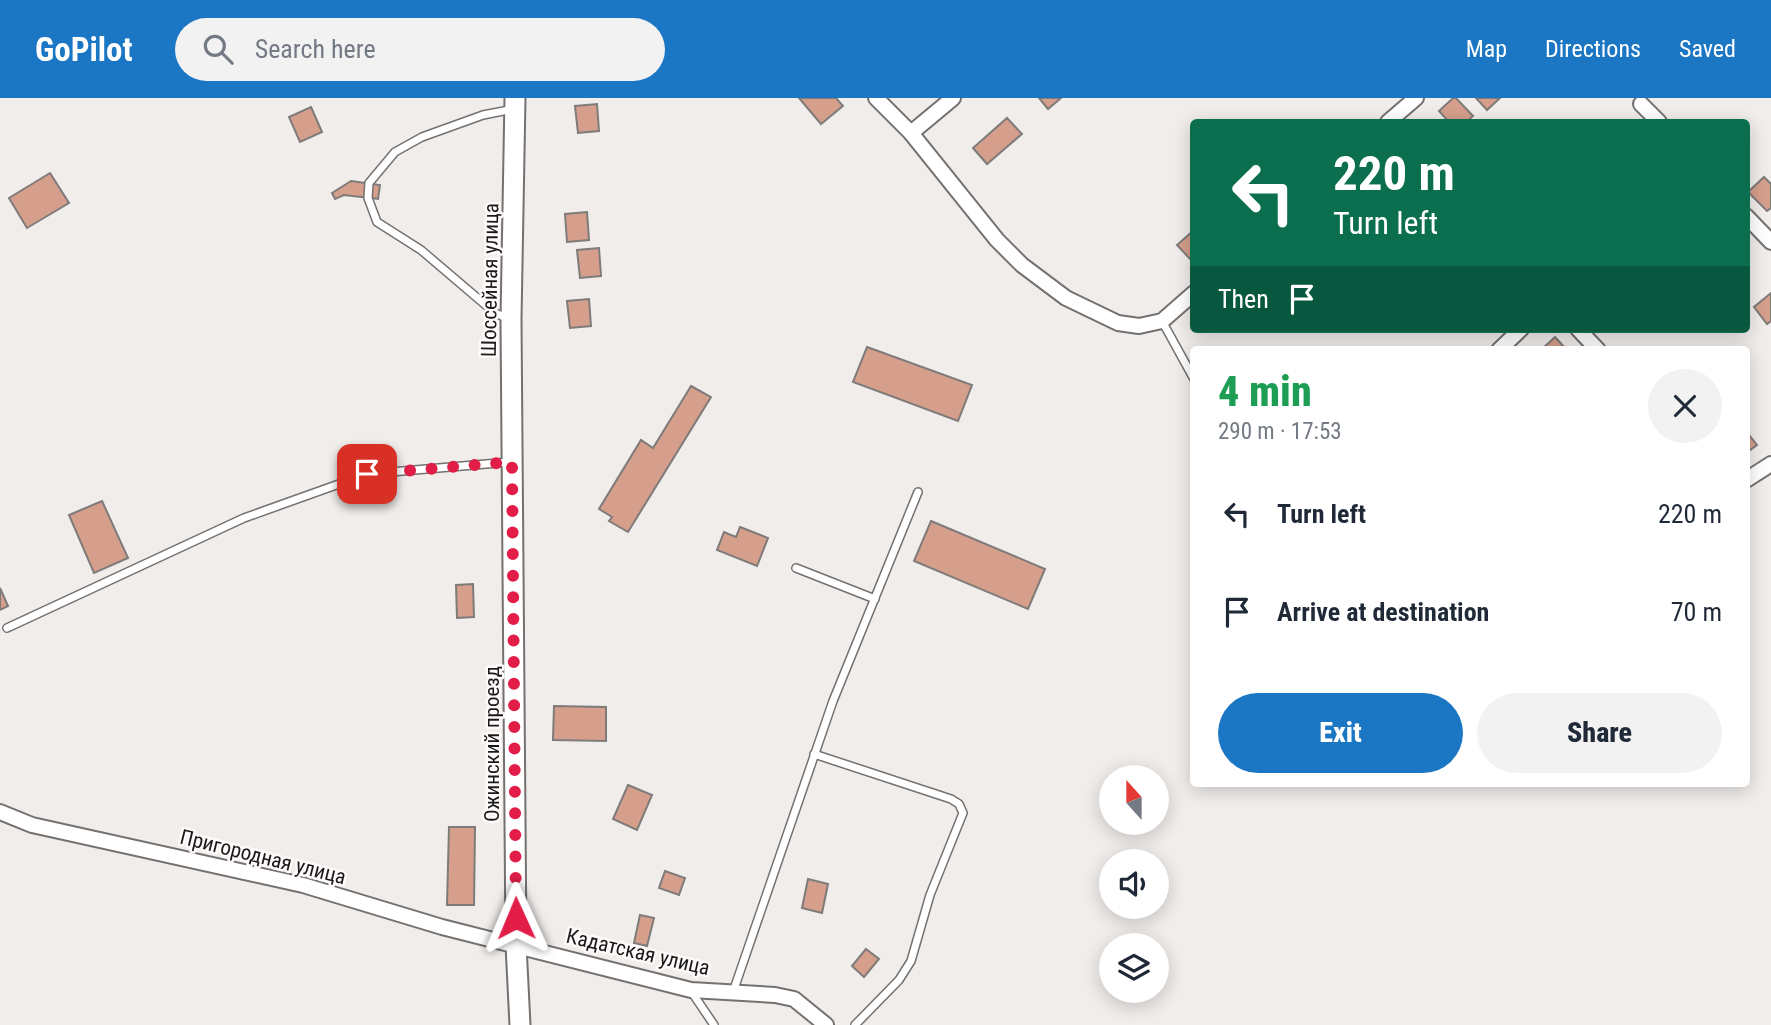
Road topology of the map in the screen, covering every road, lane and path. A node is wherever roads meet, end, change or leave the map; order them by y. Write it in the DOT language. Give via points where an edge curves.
graph roads {
  1 [pos="876,98"];
  2 [pos="953,98"];
  3 [pos="1416,98"];
  4 [pos="515,104"];
  5 [pos="1642,104"];
  6 [pos="1392,119"];
  7 [pos="1655,119"];
  8 [pos="911,133"];
  9 [pos="1750,220"];
  10 [pos="1771,242"];
  11 [pos="1190,296"];
  12 [pos="511,319"];
  13 [pos="1162,321"];
  14 [pos="1517,333"];
  15 [pos="1582,333"];
  16 [pos="1503,346"];
  17 [pos="1594,346"];
  18 [pos="1190,372"];
  19 [pos="512,462"];
  20 [pos="1771,464"];
  21 [pos="1750,477"];
  22 [pos="918,492"];
  23 [pos="796,568"];
  24 [pos="875,598"];
  25 [pos="7,628"];
  26 [pos="814,754"];
  27 [pos="0,812"];
  28 [pos="516,945"];
  29 [pos="691,990"];
  30 [pos="733,992"];
  31 [pos="520,1025"];
  32 [pos="715,1025"];
  33 [pos="826,1025"];
  34 [pos="855,1025"];
  1 -- 8 [label="street"];
  2 -- 8 [label="street"];
  3 -- 6 [label="street"];
  4 -- 12 [label="main road, Шоссейная улица"];
  4 -- 12 [label="lane" via="422,137 395,152 369,183 368,198 377,222 421,250 495,313"];
  5 -- 7 [label="street"];
  8 -- 13 [label="street" via="997,240 1066,298 1118,323 1139,326"];
  9 -- 10 [label="street"];
  11 -- 13 [label="street"];
  12 -- 19 [label="main road, Шоссейная улица"];
  13 -- 18 [label="lane"];
  14 -- 16 [label="street"];
  15 -- 17 [label="street"];
  19 -- 25 [label="lane" via="367,474 244,518"];
  19 -- 28 [label="main road, Ожинский проезд"];
  20 -- 21 [label="street"];
  22 -- 24 [label="lane"];
  23 -- 24 [label="lane"];
  24 -- 26 [label="lane"];
  26 -- 30 [label="lane"];
  26 -- 34 [label="lane" via="951,799 963,813 930,895 911,961 900,980"];
  27 -- 28 [label="street, Пригородная улица" via="32,825 303,885 442,928"];
  28 -- 29 [label="street, Кадатская улица"];
  28 -- 31 [label="main road, Ожинский проезд"];
  29 -- 30 [label="street, Кадатская улица"];
  29 -- 32 [label="lane"];
  30 -- 33 [label="street, Кадатская улица" via="794,999"];
}
